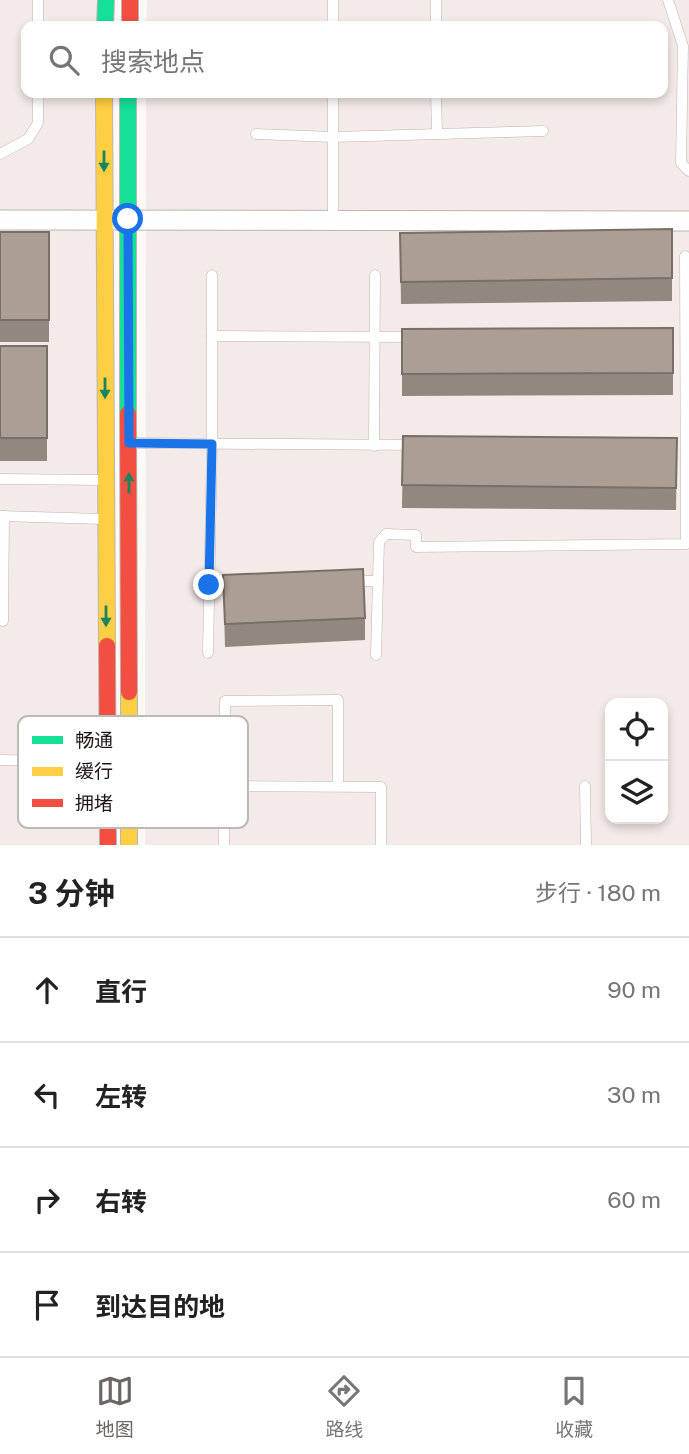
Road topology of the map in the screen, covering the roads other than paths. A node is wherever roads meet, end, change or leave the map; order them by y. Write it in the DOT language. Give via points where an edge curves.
graph roads {
  1 [pos="38,0"];
  2 [pos="106,0"];
  3 [pos="130,0"];
  4 [pos="333,0"];
  5 [pos="436,0"];
  6 [pos="668,0"];
  7 [pos="38,21"];
  8 [pos="105,21"];
  9 [pos="130,21"];
  10 [pos="333,21"];
  11 [pos="436,21"];
  12 [pos="38,98"];
  13 [pos="104,98"];
  14 [pos="128,98"];
  15 [pos="333,98"];
  16 [pos="436,98"];
  17 [pos="543,131"];
  18 [pos="256,134"];
  19 [pos="437,134"];
  20 [pos="333,137"];
  21 [pos="0,154"];
  22 [pos="689,171"];
  23 [pos="104,219"];
  24 [pos="128,219"];
  25 [pos="0,220"];
  26 [pos="333,220"];
  27 [pos="689,221"];
  28 [pos="685,256"];
  29 [pos="212,275"];
  30 [pos="374,275"];
  31 [pos="212,336"];
  32 [pos="374,337"];
  33 [pos="428,337"];
  34 [pos="672,338"];
  35 [pos="685,339"];
  36 [pos="106,440"];
  37 [pos="672,441"];
  38 [pos="686,441"];
  39 [pos="129,443"];
  40 [pos="212,444"];
  41 [pos="428,445"];
  42 [pos="374,446"];
  43 [pos="0,479"];
  44 [pos="106,480"];
  45 [pos="2,516"];
  46 [pos="106,519"];
  47 [pos="129,519"];
  48 [pos="378,581"];
  49 [pos="339,582"];
  50 [pos="222,584"];
  51 [pos="209,585"];
  52 [pos="3,621"];
  53 [pos="208,653"];
  54 [pos="376,655"];
  55 [pos="107,716"];
  56 [pos="129,716"];
  57 [pos="225,716"];
  58 [pos="0,760"];
  59 [pos="18,760"];
  60 [pos="248,786"];
  61 [pos="338,786"];
  62 [pos="585,786"];
  63 [pos="381,845"];
  64 [pos="586,845"];
  1 -- 7 [label="lane"];
  2 -- 8 [label="street"];
  3 -- 9 [label="street"];
  4 -- 10 [label="lane"];
  5 -- 11 [label="lane"];
  6 -- 22 [label="lane" via="683,46 681,163"];
  12 -- 21 [label="lane" via="38,123 28,139"];
  13 -- 23 [label="street, one-way"];
  14 -- 24 [label="street"];
  15 -- 20 [label="lane"];
  16 -- 19 [label="lane"];
  17 -- 19 [label="lane"];
  18 -- 20 [label="lane"];
  19 -- 20 [label="lane"];
  20 -- 26 [label="lane"];
  23 -- 24 [label="street"];
  23 -- 25 [label="street"];
  23 -- 36 [label="street, one-way"];
  24 -- 26 [label="street"];
  24 -- 39 [label="street"];
  26 -- 27 [label="street"];
  28 -- 35 [label="lane"];
  29 -- 31 [label="lane"];
  30 -- 32 [label="lane"];
  31 -- 32 [label="lane"];
  31 -- 40 [label="lane"];
  32 -- 33 [label="lane"];
  32 -- 42 [label="lane"];
  34 -- 35 [label="lane"];
  35 -- 38 [label="lane"];
  36 -- 39 [label="lane"];
  36 -- 44 [label="street"];
  37 -- 38 [label="lane"];
  38 -- 48 [label="lane" via="686,544 416,547 416,535 386,534 379,542"];
  39 -- 40 [label="lane"];
  47 -- 39 [label="street, one-way"];
  40 -- 42 [label="lane"];
  40 -- 51 [label="lane"];
  41 -- 42 [label="lane"];
  43 -- 44 [label="lane"];
  44 -- 46 [label="street"];
  45 -- 46 [label="lane"];
  45 -- 52 [label="lane"];
  46 -- 47 [label="lane"];
  46 -- 55 [label="street, one-way"];
  47 -- 56 [label="street"];
  48 -- 49 [label="lane"];
  48 -- 54 [label="lane"];
  50 -- 51 [label="lane"];
  51 -- 53 [label="lane"];
  57 -- 61 [label="lane" via="225,701 338,700"];
  58 -- 59 [label="lane"];
  60 -- 61 [label="lane"];
  61 -- 63 [label="lane" via="381,787"];
  62 -- 64 [label="lane"];
}
